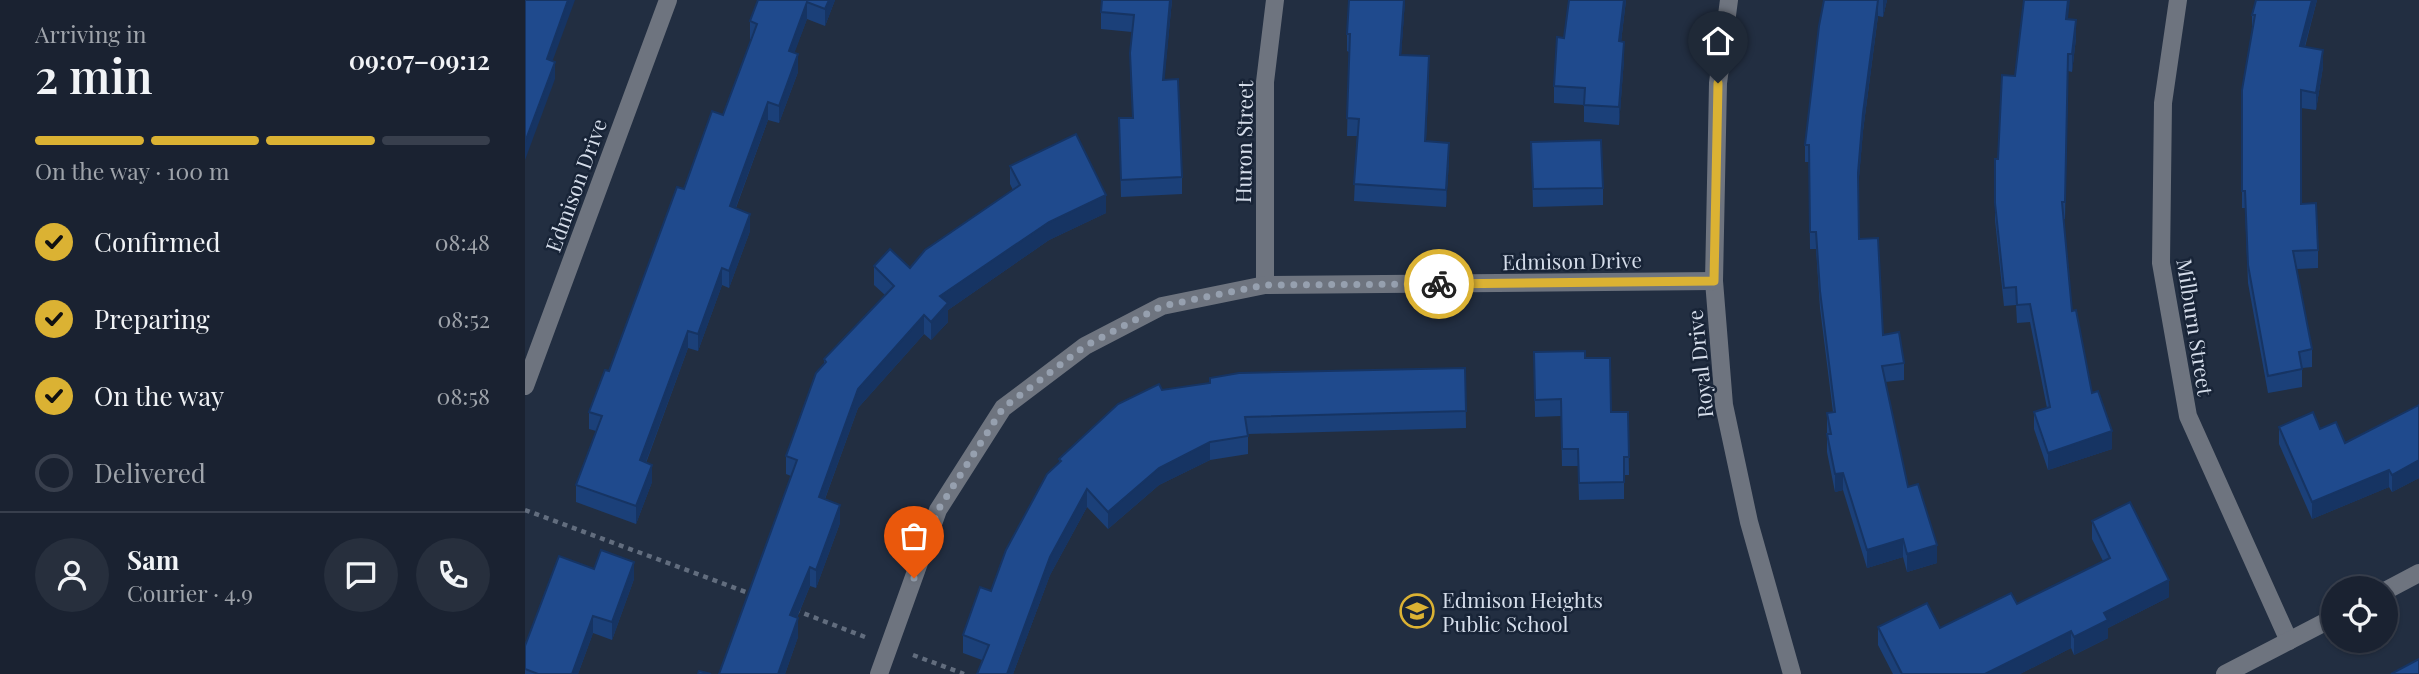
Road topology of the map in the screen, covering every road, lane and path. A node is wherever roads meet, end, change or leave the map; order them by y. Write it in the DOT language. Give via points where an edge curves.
graph roads {
  1 [pos="668,0"];
  2 [pos="1276,0"];
  3 [pos="1729,0"];
  4 [pos="2178,0"];
  5 [pos="1714,281"];
  6 [pos="1265,285"];
  7 [pos="525,386"];
  8 [pos="525,510"];
  9 [pos="2419,573"];
  10 [pos="2398,584"];
  11 [pos="759,597"];
  12 [pos="785,607"];
  13 [pos="2321,624"];
  14 [pos="2290,641"];
  15 [pos="890,646"];
  16 [pos="879,674"];
  17 [pos="964,674"];
  18 [pos="1792,674"];
  19 [pos="2225,674"];
  1 -- 7 [label="street, Edmison Drive"];
  2 -- 6 [label="street, Huron Street" via="1265,82"];
  3 -- 5 [label="street, Royal Drive" via="1718,83"];
  4 -- 14 [label="street, Milburn Street" via="2163,103 2161,263 2187,416"];
  5 -- 6 [label="street, Edmison Drive"];
  5 -- 18 [label="street, Royal Drive" via="1724,405 1749,522"];
  6 -- 15 [label="street, Edmison Drive" via="1162,306 1085,346 1003,408 938,510"];
  8 -- 11 [label="path"];
  9 -- 10 [label="street"];
  12 -- 15 [label="path"];
  13 -- 14 [label="street"];
  14 -- 19 [label="street"];
  15 -- 16 [label="street, Edmison Drive"];
  15 -- 17 [label="path"];
}
